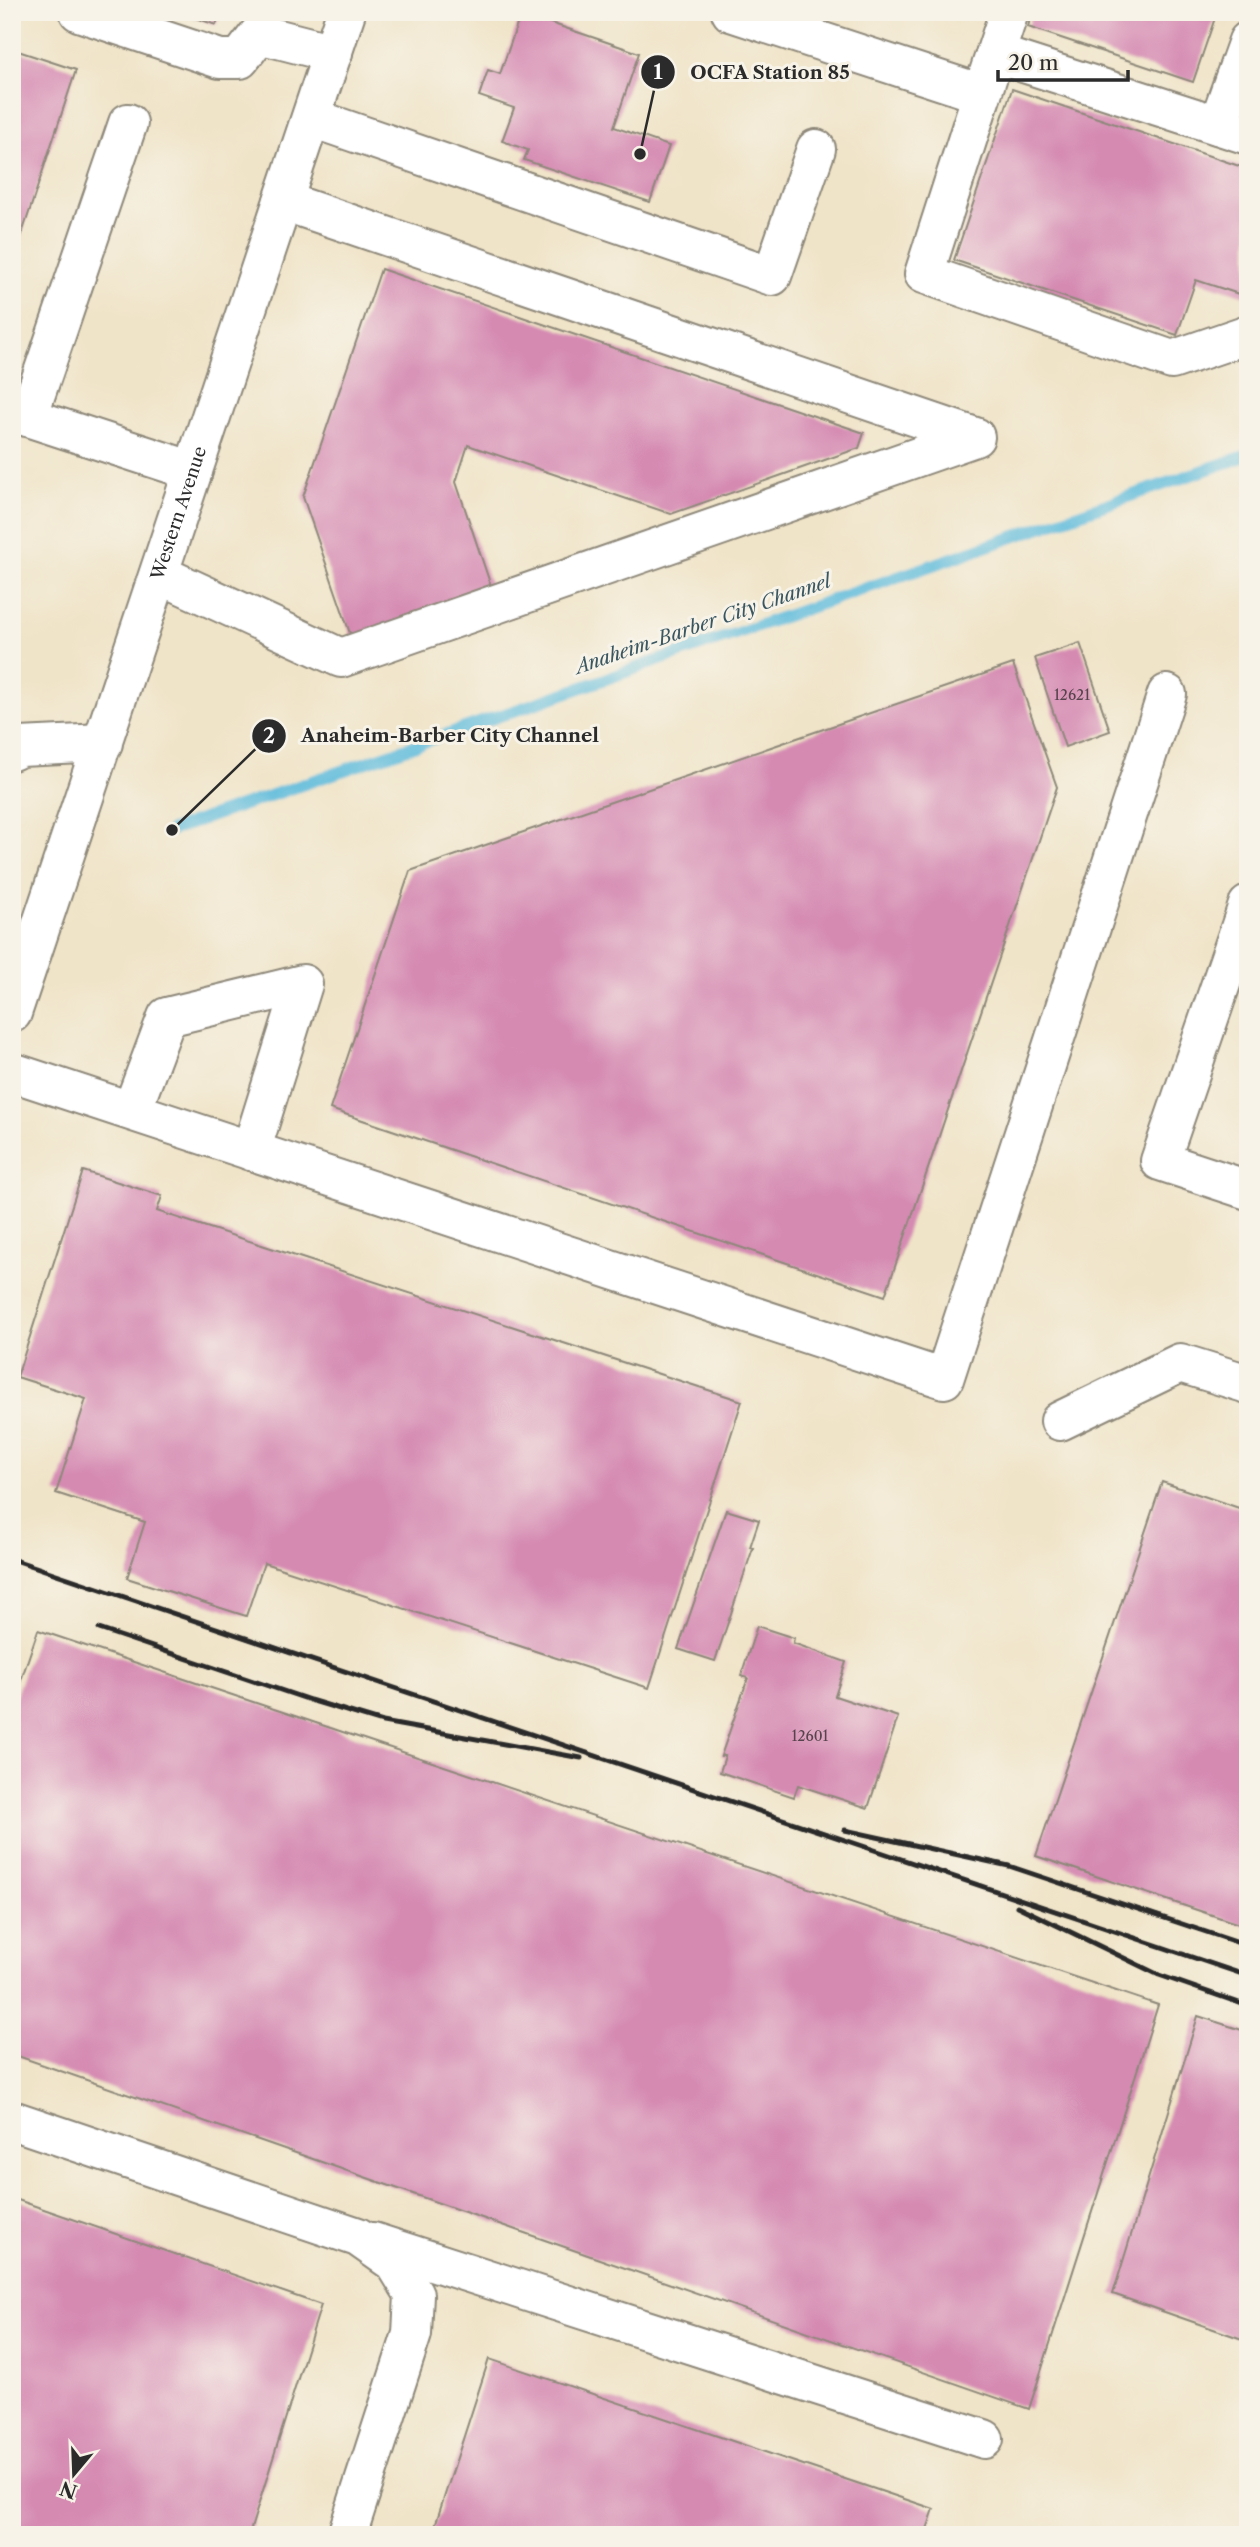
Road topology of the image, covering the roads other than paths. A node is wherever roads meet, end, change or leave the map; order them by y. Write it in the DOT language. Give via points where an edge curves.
graph roads {
  1 [pos="79,12"];
  2 [pos="346,12"];
  3 [pos="731,12"];
  4 [pos="1009,12"];
  5 [pos="784,21"];
  6 [pos="263,23"];
  7 [pos="1248,41"];
  8 [pos="333,53"];
  9 [pos="996,54"];
  10 [pos="982,94"];
  11 [pos="312,118"];
  12 [pos="128,123"];
  13 [pos="1233,130"];
  14 [pos="816,149"];
  15 [pos="283,201"];
  16 [pos="1248,334"];
  17 [pos="20,414"];
  18 [pos="193,471"];
  19 [pos="159,574"];
  20 [pos="1167,694"];
  21 [pos="103,743"];
  22 [pos="12,751"];
  23 [pos="1248,905"];
  24 [pos="12,1013"];
  25 [pos="12,1072"];
  26 [pos="132,1111"];
  27 [pos="251,1151"];
  28 [pos="1248,1190"];
  29 [pos="1248,1384"];
  30 [pos="1060,1421"];
  31 [pos="12,2120"];
  32 [pos="358,2238"];
  33 [pos="984,2439"];
  34 [pos="346,2535"];
  1 -- 6 [label="street" via="220,59 240,59"];
  2 -- 8 [label="street, Western Avenue"];
  3 -- 5 [label="street"];
  4 -- 9 [label="street"];
  5 -- 10 [label="street"];
  6 -- 8 [label="street"];
  7 -- 13 [label="street"];
  8 -- 11 [label="street, Western Avenue"];
  9 -- 10 [label="street"];
  9 -- 13 [label="street"];
  10 -- 16 [label="street" via="924,274 1172,360"];
  11 -- 14 [label="street" via="772,276"];
  11 -- 15 [label="street, Western Avenue"];
  12 -- 17 [label="street"];
  15 -- 18 [label="street, Western Avenue"];
  15 -- 19 [label="street" via="975,437 341,658"];
  17 -- 18 [label="street"];
  18 -- 19 [label="street, Western Avenue"];
  19 -- 21 [label="street, Western Avenue"];
  20 -- 27 [label="street" via="944,1379"];
  21 -- 22 [label="street"];
  21 -- 24 [label="street, Western Avenue"];
  23 -- 28 [label="street" via="1160,1161"];
  25 -- 26 [label="street"];
  26 -- 27 [label="street"];
  26 -- 27 [label="street" via="167,1017 303,984"];
  29 -- 30 [label="street" via="1180,1363"];
  31 -- 32 [label="street"];
  32 -- 33 [label="street"];
  32 -- 34 [label="street" via="395,2263 414,2294 412,2334"];
}
